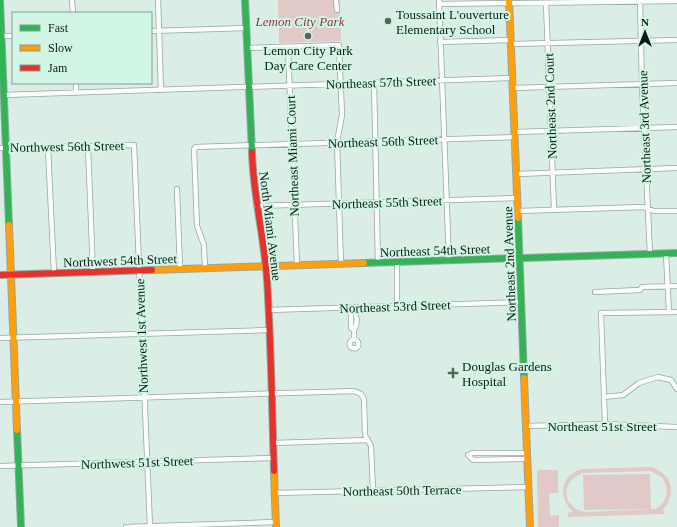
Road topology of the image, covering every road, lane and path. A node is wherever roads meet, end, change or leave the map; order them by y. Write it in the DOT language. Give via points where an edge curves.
graph roads {
  1 [pos="0,0"];
  2 [pos="72,0"];
  3 [pos="158,0"];
  4 [pos="245,0"];
  5 [pos="336,0"];
  6 [pos="509,1"];
  7 [pos="640,1"];
  8 [pos="677,1"];
  9 [pos="439,2"];
  10 [pos="546,3"];
  11 [pos="337,10"];
  12 [pos="73,12"];
  13 [pos="1,20"];
  14 [pos="247,28"];
  15 [pos="152,31"];
  16 [pos="159,31"];
  17 [pos="2,36"];
  18 [pos="12,36"];
  19 [pos="677,40"];
  20 [pos="641,41"];
  21 [pos="440,42"];
  22 [pos="511,42"];
  23 [pos="547,43"];
  24 [pos="288,47"];
  25 [pos="248,48"];
  26 [pos="513,78"];
  27 [pos="441,80"];
  28 [pos="374,82"];
  29 [pos="2,83"];
  30 [pos="677,83"];
  31 [pos="76,84"];
  32 [pos="340,84"];
  33 [pos="289,85"];
  34 [pos="642,85"];
  35 [pos="249,87"];
  36 [pos="550,87"];
  37 [pos="513,88"];
  38 [pos="161,90"];
  39 [pos="76,93"];
  40 [pos="4,95"];
  41 [pos="677,127"];
  42 [pos="644,128"];
  43 [pos="550,131"];
  44 [pos="515,134"];
  45 [pos="445,140"];
  46 [pos="375,141"];
  47 [pos="336,142"];
  48 [pos="292,144"];
  49 [pos="134,145"];
  50 [pos="251,145"];
  51 [pos="88,147"];
  52 [pos="3,148"];
  53 [pos="48,148"];
  54 [pos="677,168"];
  55 [pos="646,169"];
  56 [pos="553,173"];
  57 [pos="517,174"];
  58 [pos="177,189"];
  59 [pos="518,198"];
  60 [pos="446,200"];
  61 [pos="377,202"];
  62 [pos="338,203"];
  63 [pos="294,205"];
  64 [pos="256,206"];
  65 [pos="554,209"];
  66 [pos="518,210"];
  67 [pos="648,210"];
  68 [pos="677,211"];
  69 [pos="650,254"];
  70 [pos="666,254"];
  71 [pos="677,254"];
  72 [pos="520,259"];
  73 [pos="448,261"];
  74 [pos="396,262"];
  75 [pos="378,263"];
  76 [pos="341,264"];
  77 [pos="297,265"];
  78 [pos="266,266"];
  79 [pos="241,267"];
  80 [pos="205,268"];
  81 [pos="180,269"];
  82 [pos="138,270"];
  83 [pos="93,272"];
  84 [pos="54,273"];
  85 [pos="11,274"];
  86 [pos="0,275"];
  87 [pos="667,286"];
  88 [pos="677,286"];
  89 [pos="596,292"];
  90 [pos="522,302"];
  91 [pos="397,307"];
  92 [pos="353,308"];
  93 [pos="268,310"];
  94 [pos="669,312"];
  95 [pos="677,312"];
  96 [pos="269,330"];
  97 [pos="142,334"];
  98 [pos="14,337"];
  99 [pos="0,338"];
  100 [pos="354,340"];
  101 [pos="677,388"];
  102 [pos="271,394"];
  103 [pos="604,397"];
  104 [pos="144,398"];
  105 [pos="0,402"];
  106 [pos="17,402"];
  107 [pos="605,424"];
  108 [pos="526,426"];
  109 [pos="677,427"];
  110 [pos="368,440"];
  111 [pos="274,443"];
  112 [pos="483,453"];
  113 [pos="527,456"];
  114 [pos="274,458"];
  115 [pos="483,460"];
  116 [pos="147,462"];
  117 [pos="0,466"];
  118 [pos="19,466"];
  119 [pos="529,487"];
  120 [pos="373,490"];
  121 [pos="275,493"];
  122 [pos="276,524"];
  123 [pos="21,527"];
  124 [pos="126,527"];
  125 [pos="150,527"];
  126 [pos="530,527"];
  1 -- 13 [label="main road"];
  2 -- 12 [label="street"];
  3 -- 16 [label="street"];
  4 -- 14 [label="main road, North Miami Avenue"];
  5 -- 11 [label="street"];
  6 -- 9 [label="street"];
  6 -- 10 [label="street"];
  6 -- 22 [label="main road, Northeast 2nd Avenue"];
  7 -- 8 [label="street"];
  7 -- 10 [label="street"];
  7 -- 20 [label="street, Northeast 3rd Avenue"];
  9 -- 21 [label="street"];
  10 -- 23 [label="street, Northeast 2nd Court"];
  13 -- 17 [label="main road"];
  14 -- 16 [label="street"];
  14 -- 25 [label="main road, North Miami Avenue"];
  15 -- 16 [label="street"];
  16 -- 38 [label="street"];
  17 -- 18 [label="street"];
  17 -- 29 [label="main road"];
  19 -- 20 [label="street"];
  20 -- 23 [label="street"];
  20 -- 34 [label="street, Northeast 3rd Avenue"];
  21 -- 22 [label="street"];
  21 -- 27 [label="street"];
  22 -- 23 [label="street"];
  22 -- 26 [label="main road, Northeast 2nd Avenue"];
  23 -- 36 [label="street, Northeast 2nd Court"];
  24 -- 25 [label="street"];
  24 -- 32 [label="street" via="339,45"];
  24 -- 33 [label="street, Northeast Miami Court"];
  25 -- 35 [label="main road, North Miami Avenue"];
  26 -- 27 [label="street, Northeast 57th Street"];
  26 -- 37 [label="main road, Northeast 2nd Avenue"];
  27 -- 28 [label="street, Northeast 57th Street"];
  27 -- 45 [label="street"];
  28 -- 32 [label="street, Northeast 57th Street"];
  28 -- 46 [label="street"];
  29 -- 40 [label="main road"];
  30 -- 34 [label="street"];
  31 -- 39 [label="street"];
  32 -- 33 [label="street, Northeast 57th Street"];
  32 -- 47 [label="street" via="342,115"];
  33 -- 35 [label="street, Northeast 57th Street"];
  33 -- 48 [label="street, Northeast Miami Court"];
  34 -- 36 [label="street"];
  34 -- 42 [label="street, Northeast 3rd Avenue"];
  35 -- 38 [label="street, Northeast 57th Street"];
  35 -- 50 [label="main road, North Miami Avenue"];
  36 -- 37 [label="street"];
  36 -- 43 [label="street, Northeast 2nd Court"];
  37 -- 44 [label="main road, Northeast 2nd Avenue"];
  38 -- 39 [label="street, Northeast 57th Street"];
  39 -- 40 [label="street, Northeast 57th Street"];
  40 -- 52 [label="main road"];
  41 -- 42 [label="street, Northeast 56th Street"];
  42 -- 43 [label="street, Northeast 56th Street"];
  42 -- 55 [label="street, Northeast 3rd Avenue"];
  43 -- 44 [label="street, Northeast 56th Street"];
  43 -- 56 [label="street, Northeast 2nd Court"];
  44 -- 45 [label="street, Northeast 56th Street"];
  44 -- 57 [label="main road, Northeast 2nd Avenue"];
  45 -- 46 [label="street, Northeast 56th Street"];
  45 -- 60 [label="street"];
  46 -- 47 [label="street, Northeast 56th Street"];
  46 -- 61 [label="street"];
  47 -- 48 [label="street, Northeast 56th Street"];
  47 -- 62 [label="street"];
  48 -- 50 [label="street, Northeast 56th Street"];
  48 -- 63 [label="street, Northeast Miami Court"];
  49 -- 51 [label="street, Northwest 56th Street"];
  49 -- 82 [label="street, Northwest 1st Avenue"];
  50 -- 64 [label="main road, North Miami Avenue"];
  50 -- 80 [label="street" via="194,149 197,226 204,246"];
  51 -- 53 [label="street, Northwest 56th Street"];
  51 -- 83 [label="street"];
  52 -- 53 [label="street, Northwest 56th Street"];
  52 -- 85 [label="main road"];
  53 -- 84 [label="street"];
  54 -- 55 [label="street"];
  55 -- 56 [label="street"];
  55 -- 67 [label="street, Northeast 3rd Avenue"];
  56 -- 57 [label="street"];
  56 -- 65 [label="street, Northeast 2nd Court"];
  57 -- 59 [label="main road, Northeast 2nd Avenue"];
  58 -- 81 [label="street"];
  59 -- 60 [label="street, Northeast 55th Street"];
  59 -- 66 [label="main road, Northeast 2nd Avenue"];
  60 -- 61 [label="street, Northeast 55th Street"];
  60 -- 73 [label="street"];
  61 -- 62 [label="street, Northeast 55th Street"];
  61 -- 75 [label="street"];
  62 -- 63 [label="street, Northeast 55th Street"];
  62 -- 76 [label="street"];
  63 -- 64 [label="street, Northeast 55th Street"];
  63 -- 77 [label="street, Northeast Miami Court"];
  64 -- 78 [label="main road, North Miami Avenue"];
  65 -- 66 [label="street"];
  65 -- 67 [label="street" via="643,207"];
  66 -- 72 [label="main road, Northeast 2nd Avenue"];
  67 -- 68 [label="street"];
  67 -- 69 [label="street, Northeast 3rd Avenue"];
  69 -- 70 [label="main road, Northeast 54th Street"];
  69 -- 72 [label="main road, Northeast 54th Street"];
  70 -- 71 [label="main road, Northeast 54th Street"];
  70 -- 87 [label="street"];
  72 -- 73 [label="main road, Northeast 54th Street"];
  72 -- 90 [label="main road, Northeast 2nd Avenue"];
  73 -- 74 [label="main road, Northeast 54th Street"];
  74 -- 75 [label="main road, Northeast 54th Street"];
  74 -- 91 [label="street"];
  75 -- 76 [label="main road, Northeast 54th Street"];
  76 -- 77 [label="main road, Northeast 54th Street"];
  77 -- 78 [label="main road, Northeast 54th Street"];
  78 -- 79 [label="main road, Northeast 54th Street"];
  78 -- 93 [label="main road, North Miami Avenue"];
  79 -- 80 [label="main road, Northwest 54th Street"];
  80 -- 81 [label="main road, Northwest 54th Street"];
  81 -- 82 [label="main road, Northwest 54th Street"];
  82 -- 83 [label="main road, Northwest 54th Street"];
  82 -- 97 [label="street, Northwest 1st Avenue"];
  83 -- 84 [label="main road, Northwest 54th Street"];
  84 -- 85 [label="main road, Northwest 54th Street"];
  85 -- 86 [label="main road, Northwest 54th Street"];
  85 -- 98 [label="main road"];
  87 -- 88 [label="street"];
  87 -- 89 [label="street"];
  87 -- 94 [label="street"];
  90 -- 91 [label="street, Northeast 53rd Street"];
  90 -- 108 [label="main road, Northeast 2nd Avenue"];
  91 -- 92 [label="street, Northeast 53rd Street"];
  92 -- 93 [label="street, Northeast 53rd Street"];
  92 -- 100 [label="street" via="350,313"];
  93 -- 96 [label="main road, North Miami Avenue"];
  94 -- 95 [label="street"];
  94 -- 103 [label="street" via="601,313"];
  96 -- 97 [label="street"];
  96 -- 102 [label="main road, North Miami Avenue"];
  97 -- 98 [label="street"];
  97 -- 104 [label="street, Northwest 1st Avenue"];
  98 -- 99 [label="street"];
  98 -- 106 [label="main road"];
  101 -- 103 [label="street" via="671,380 658,377 639,383 622,395"];
  102 -- 104 [label="street"];
  102 -- 110 [label="street" via="354,391 364,399 365,435"];
  102 -- 111 [label="main road, North Miami Avenue"];
  103 -- 107 [label="street"];
  104 -- 106 [label="street"];
  104 -- 116 [label="street, Northwest 1st Avenue"];
  105 -- 106 [label="street"];
  106 -- 118 [label="main road"];
  107 -- 108 [label="street, Northeast 51st Street"];
  107 -- 109 [label="street, Northeast 51st Street"];
  108 -- 113 [label="main road, Northeast 2nd Avenue"];
  110 -- 111 [label="street"];
  110 -- 120 [label="street" via="371,446"];
  111 -- 114 [label="main road, North Miami Avenue"];
  112 -- 113 [label="street"];
  112 -- 115 [label="street"];
  112 -- 115 [label="street" via="468,455 473,460"];
  113 -- 115 [label="street"];
  113 -- 119 [label="main road, Northeast 2nd Avenue"];
  114 -- 116 [label="street, Northwest 51st Street"];
  114 -- 121 [label="main road, North Miami Avenue"];
  116 -- 118 [label="street, Northwest 51st Street"];
  116 -- 125 [label="street, Northwest 1st Avenue"];
  117 -- 118 [label="street, Northwest 51st Street"];
  118 -- 123 [label="main road"];
  119 -- 120 [label="street, Northeast 50th Terrace"];
  119 -- 126 [label="main road, Northeast 2nd Avenue"];
  120 -- 121 [label="street, Northeast 50th Terrace"];
  121 -- 122 [label="main road, North Miami Avenue"];
  122 -- 125 [label="street"];
  124 -- 125 [label="street"];
}
